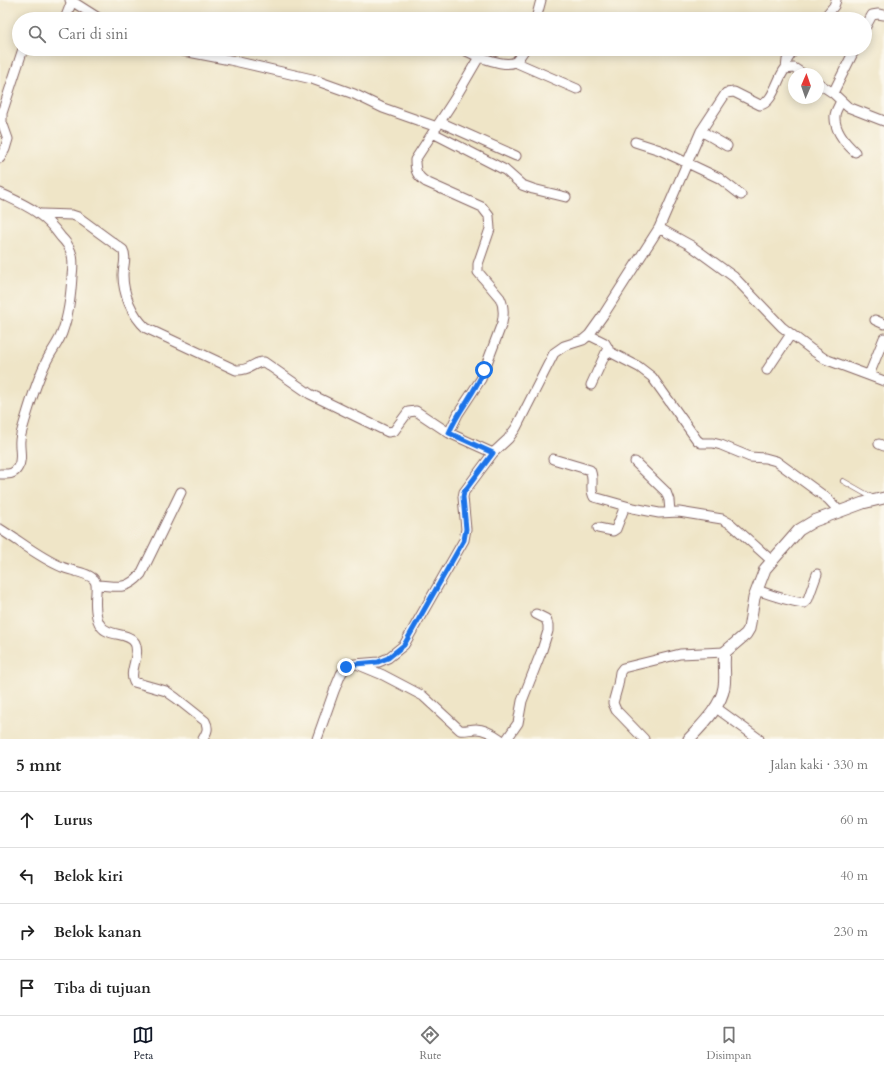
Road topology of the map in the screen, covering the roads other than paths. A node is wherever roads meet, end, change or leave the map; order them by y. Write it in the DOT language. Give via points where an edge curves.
graph roads {
  1 [pos="542,0"];
  2 [pos="836,0"];
  3 [pos="71,1"];
  4 [pos="67,12"];
  5 [pos="89,12"];
  6 [pos="538,12"];
  7 [pos="829,12"];
  8 [pos="872,15"];
  9 [pos="884,15"];
  10 [pos="21,56"];
  11 [pos="209,56"];
  12 [pos="478,56"];
  13 [pos="521,56"];
  14 [pos="790,56"];
  15 [pos="852,56"];
  16 [pos="515,62"];
  17 [pos="786,68"];
  18 [pos="824,87"];
  19 [pos="577,88"];
  20 [pos="833,93"];
  21 [pos="841,101"];
  22 [pos="884,121"];
  23 [pos="437,127"];
  24 [pos="701,131"];
  25 [pos="635,142"];
  26 [pos="727,146"];
  27 [pos="855,152"];
  28 [pos="516,156"];
  29 [pos="0,158"];
  30 [pos="688,164"];
  31 [pos="0,193"];
  32 [pos="741,195"];
  33 [pos="566,197"];
  34 [pos="41,214"];
  35 [pos="659,228"];
  36 [pos="875,320"];
  37 [pos="884,324"];
  38 [pos="791,334"];
  39 [pos="589,335"];
  40 [pos="884,338"];
  41 [pos="608,351"];
  42 [pos="768,370"];
  43 [pos="869,375"];
  44 [pos="884,381"];
  45 [pos="591,385"];
  46 [pos="449,433"];
  47 [pos="493,453"];
  48 [pos="553,459"];
  49 [pos="635,462"];
  50 [pos="0,474"];
  51 [pos="843,481"];
  52 [pos="181,492"];
  53 [pos="880,499"];
  54 [pos="625,506"];
  55 [pos="670,512"];
  56 [pos="840,512"];
  57 [pos="598,528"];
  58 [pos="0,529"];
  59 [pos="772,561"];
  60 [pos="817,574"];
  61 [pos="96,585"];
  62 [pos="757,590"];
  63 [pos="536,614"];
  64 [pos="725,652"];
  65 [pos="355,664"];
  66 [pos="715,707"];
  67 [pos="463,735"];
  68 [pos="203,739"];
  69 [pos="317,739"];
  70 [pos="500,739"];
  71 [pos="507,739"];
  72 [pos="644,739"];
  73 [pos="688,739"];
  74 [pos="759,739"];
  1 -- 6 [label="street"];
  2 -- 7 [label="street"];
  3 -- 4 [label="street"];
  3 -- 5 [label="street"];
  8 -- 9 [label="street"];
  10 -- 29 [label="street" via="2,113 2,122 8,139 6,149"];
  11 -- 23 [label="street" via="312,79"];
  12 -- 16 [label="street" via="508,63"];
  12 -- 23 [label="street"];
  13 -- 16 [label="street"];
  14 -- 17 [label="street"];
  15 -- 20 [label="street"];
  16 -- 19 [label="street"];
  17 -- 24 [label="street" via="764,104 760,105 734,92 726,93"];
  18 -- 20 [label="street"];
  20 -- 21 [label="street"];
  21 -- 22 [label="street" via="848,107"];
  21 -- 27 [label="street" via="835,116 836,126 847,145"];
  23 -- 28 [label="street"];
  23 -- 33 [label="street" via="510,173 522,185"];
  23 -- 46 [label="street" via="415,160 415,170 426,182 482,207 489,216 490,229 478,264 478,272 500,298 504,314 481,379"];
  24 -- 26 [label="street"];
  24 -- 30 [label="street"];
  25 -- 30 [label="street" via="660,150"];
  30 -- 32 [label="street" via="719,178"];
  30 -- 35 [label="street"];
  31 -- 34 [label="street"];
  34 -- 46 [label="street" via="78,217 123,250 126,297 146,328 236,370 247,370 259,362 264,362 310,394 388,432 394,431 408,412 416,411"];
  34 -- 50 [label="street" via="69,246 72,253 69,304 63,332 48,358 28,410 20,441 18,469 14,473"];
  35 -- 38 [label="street" via="690,245 734,277"];
  35 -- 39 [label="street"];
  36 -- 37 [label="street"];
  38 -- 42 [label="street"];
  38 -- 43 [label="street" via="825,358"];
  39 -- 41 [label="street" via="605,343"];
  39 -- 47 [label="street" via="554,353 516,428"];
  40 -- 43 [label="street"];
  41 -- 45 [label="street"];
  41 -- 56 [label="street" via="652,377 701,443 721,445 750,457 776,460 828,499"];
  43 -- 44 [label="street"];
  46 -- 47 [label="street"];
  47 -- 65 [label="street" via="464,492 464,540 404,645 388,658 378,662"];
  48 -- 54 [label="street" via="590,470 594,497"];
  49 -- 55 [label="street" via="666,492"];
  51 -- 53 [label="lane"];
  52 -- 61 [label="street" via="138,578 128,586"];
  53 -- 56 [label="street"];
  54 -- 55 [label="street" via="659,513"];
  54 -- 57 [label="street" via="616,529 613,531"];
  55 -- 59 [label="street" via="722,520 731,524"];
  56 -- 59 [label="street" via="804,526"];
  58 -- 61 [label="street" via="46,560 93,578"];
  59 -- 62 [label="street" via="765,569"];
  60 -- 62 [label="street" via="808,599 804,603 780,599"];
  61 -- 68 [label="street" via="97,616 101,627 131,638 135,643 132,678 134,682 166,691 205,721 208,726"];
  62 -- 64 [label="street" via="749,629"];
  63 -- 71 [label="street" via="546,619 548,631 522,701 518,723"];
  64 -- 66 [label="street" via="724,687"];
  64 -- 72 [label="street" via="680,654 623,668 613,703 616,710"];
  65 -- 67 [label="street" via="423,696"];
  65 -- 69 [label="street" via="346,667 341,674"];
  66 -- 73 [label="street"];
  66 -- 74 [label="street"];
  67 -- 70 [label="street" via="478,729"];
}
